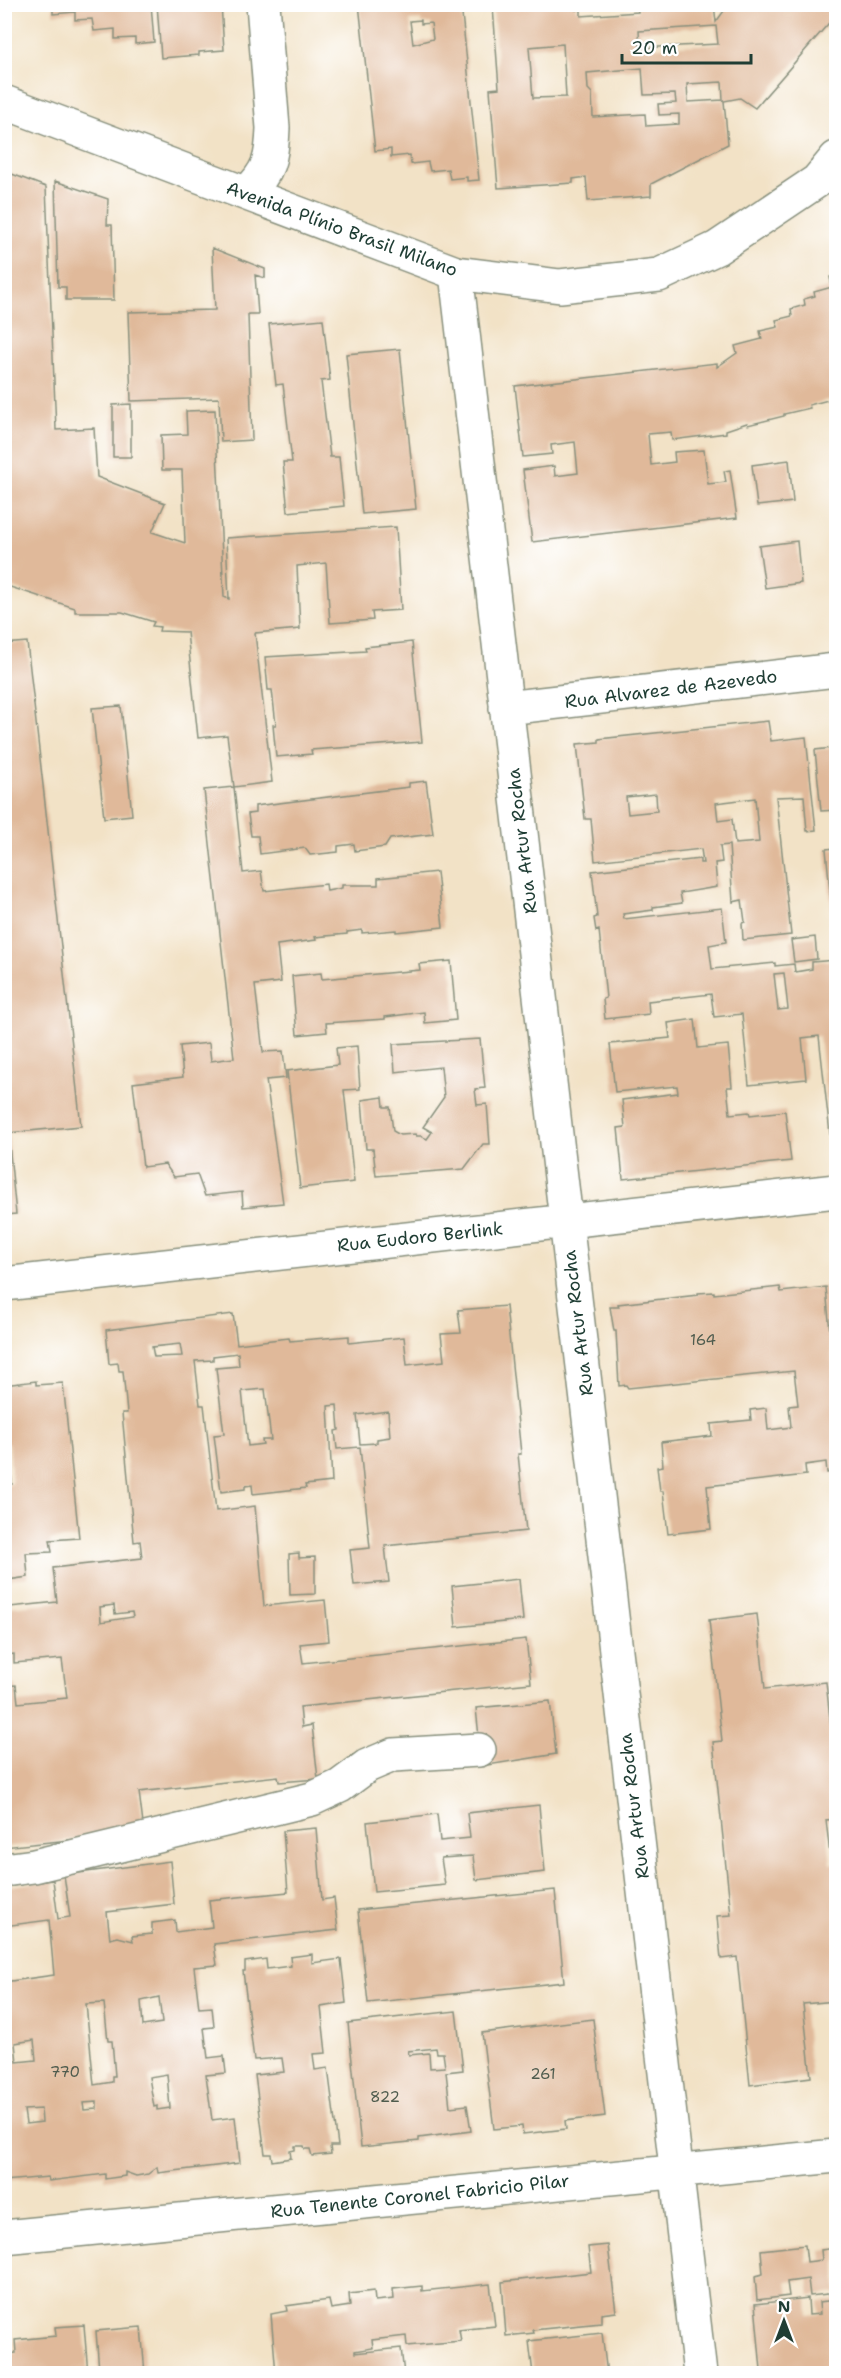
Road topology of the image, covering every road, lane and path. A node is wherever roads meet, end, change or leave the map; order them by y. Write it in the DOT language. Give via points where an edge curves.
graph roads {
  1 [pos="264,4"];
  2 [pos="4,102"];
  3 [pos="837,158"];
  4 [pos="247,193"];
  5 [pos="456,273"];
  6 [pos="837,670"];
  7 [pos="506,708"];
  8 [pos="837,1191"];
  9 [pos="566,1221"];
  10 [pos="4,1284"];
  11 [pos="479,1750"];
  12 [pos="4,1870"];
  13 [pos="837,2156"];
  14 [pos="677,2171"];
  15 [pos="4,2237"];
  16 [pos="700,2373"];
  1 -- 4 [label="street" via="272,148 269,164"];
  2 -- 4 [label="street, Avenida Plínio Brasil Milano"];
  3 -- 5 [label="street, Avenida Plínio Brasil Milano" via="816,181 717,248 659,275 560,286"];
  4 -- 5 [label="street, Avenida Plínio Brasil Milano"];
  5 -- 7 [label="street, Rua Artur Rocha"];
  6 -- 7 [label="street, Rua Alvarez de Azevedo"];
  7 -- 9 [label="street, Rua Artur Rocha"];
  8 -- 9 [label="street, Rua Eudoro Berlink"];
  9 -- 10 [label="street, Rua Eudoro Berlink"];
  9 -- 14 [label="street, Rua Artur Rocha"];
  11 -- 12 [label="street" via="393,1755 312,1799"];
  13 -- 14 [label="street, Rua Tenente Coronel Fabricio Pilar"];
  14 -- 15 [label="street, Rua Tenente Coronel Fabricio Pilar"];
  14 -- 16 [label="street, Rua Artur Rocha"];
}
